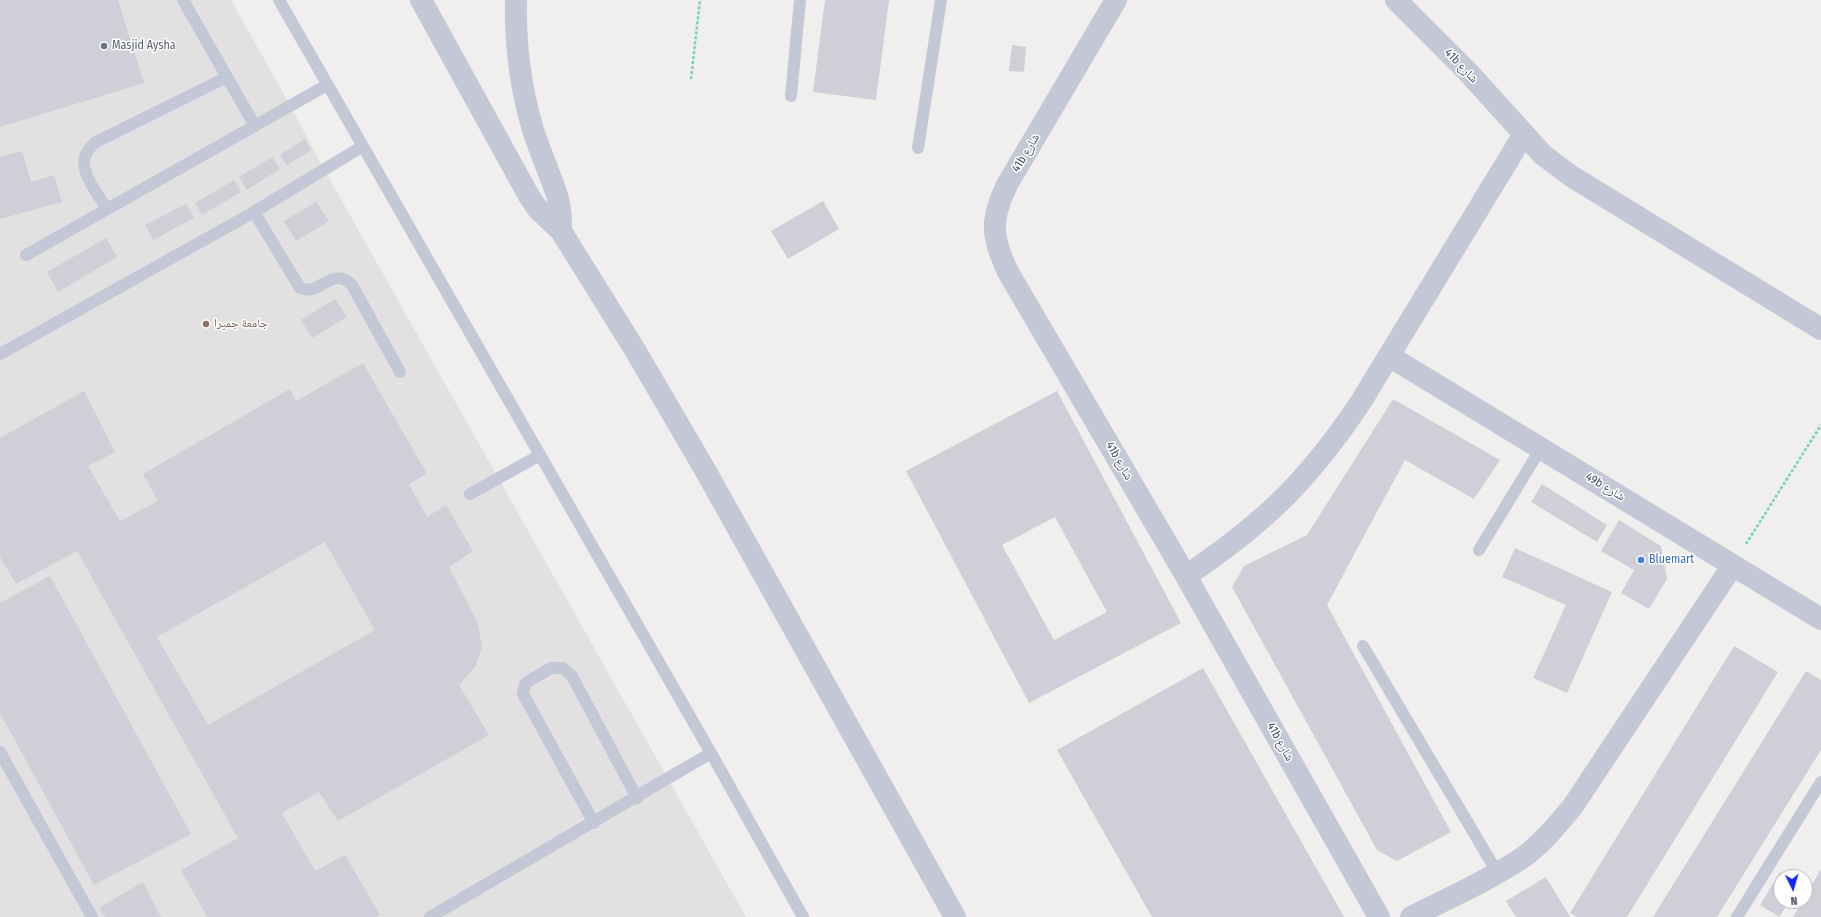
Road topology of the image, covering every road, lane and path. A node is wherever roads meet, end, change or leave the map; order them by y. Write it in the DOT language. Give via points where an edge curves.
graph roads {
  1 [pos="183,0"];
  2 [pos="279,0"];
  3 [pos="421,0"];
  4 [pos="516,0"];
  5 [pos="700,0"];
  6 [pos="800,0"];
  7 [pos="941,0"];
  8 [pos="1116,0"];
  9 [pos="1396,0"];
  10 [pos="227,77"];
  11 [pos="691,79"];
  12 [pos="327,84"];
  13 [pos="791,96"];
  14 [pos="255,126"];
  15 [pos="1524,134"];
  16 [pos="363,146"];
  17 [pos="918,148"];
  18 [pos="107,209"];
  19 [pos="254,212"];
  20 [pos="561,231"];
  21 [pos="26,255"];
  22 [pos="1821,329"];
  23 [pos="19,343"];
  24 [pos="0,344"];
  25 [pos="0,354"];
  26 [pos="1389,356"];
  27 [pos="400,372"];
  28 [pos="1821,425"];
  29 [pos="1541,448"];
  30 [pos="540,455"];
  31 [pos="470,494"];
  32 [pos="1479,550"];
  33 [pos="1732,565"];
  34 [pos="1186,576"];
  35 [pos="1821,619"];
  36 [pos="1363,646"];
  37 [pos="0,752"];
  38 [pos="711,753"];
  39 [pos="1821,782"];
  40 [pos="637,798"];
  41 [pos="594,823"];
  42 [pos="1498,872"];
  43 [pos="92,917"];
  44 [pos="430,917"];
  45 [pos="803,917"];
  46 [pos="955,917"];
  47 [pos="1379,917"];
  48 [pos="1411,917"];
  49 [pos="1737,917"];
  1 -- 10 [label="lane"];
  2 -- 12 [label="lane"];
  3 -- 20 [label="street" via="529,196 537,208"];
  4 -- 20 [label="street" via="515,25 520,75 531,124 557,195"];
  5 -- 11 [label="path"];
  6 -- 13 [label="lane"];
  7 -- 17 [label="lane"];
  8 -- 34 [label="street, 41b شارع" via="1008,183 998,204 994,227 998,251 1008,272"];
  9 -- 15 [label="street, 41b شارع" via="1467,71"];
  10 -- 14 [label="lane"];
  10 -- 18 [label="lane" via="94,143 87,152 84,163 88,176"];
  12 -- 14 [label="lane"];
  12 -- 16 [label="lane"];
  14 -- 18 [label="lane"];
  15 -- 22 [label="street, 41b شارع" via="1543,155 1571,176"];
  15 -- 26 [label="street"];
  16 -- 19 [label="lane"];
  16 -- 30 [label="lane"];
  18 -- 21 [label="lane"];
  19 -- 23 [label="lane"];
  19 -- 27 [label="lane" via="300,288 310,290 338,278 352,286"];
  20 -- 46 [label="street" via="704,468"];
  23 -- 24 [label="lane"];
  23 -- 25 [label="lane"];
  26 -- 29 [label="street, 49b شارع"];
  26 -- 34 [label="street" via="1339,434 1308,472 1254,526"];
  28 -- 33 [label="path"];
  29 -- 32 [label="lane"];
  29 -- 33 [label="street, 49b شارع"];
  30 -- 31 [label="lane"];
  30 -- 38 [label="lane"];
  33 -- 35 [label="street, 49b شارع"];
  33 -- 42 [label="street" via="1573,806 1550,833 1522,858"];
  34 -- 47 [label="street, 41b شارع"];
  36 -- 42 [label="lane"];
  37 -- 43 [label="lane"];
  38 -- 40 [label="lane"];
  38 -- 45 [label="lane"];
  39 -- 49 [label="lane"];
  40 -- 41 [label="lane"];
  40 -- 41 [label="lane" via="572,676 563,668 550,668 525,684 523,694"];
  41 -- 44 [label="lane"];
  42 -- 48 [label="street"];
}
